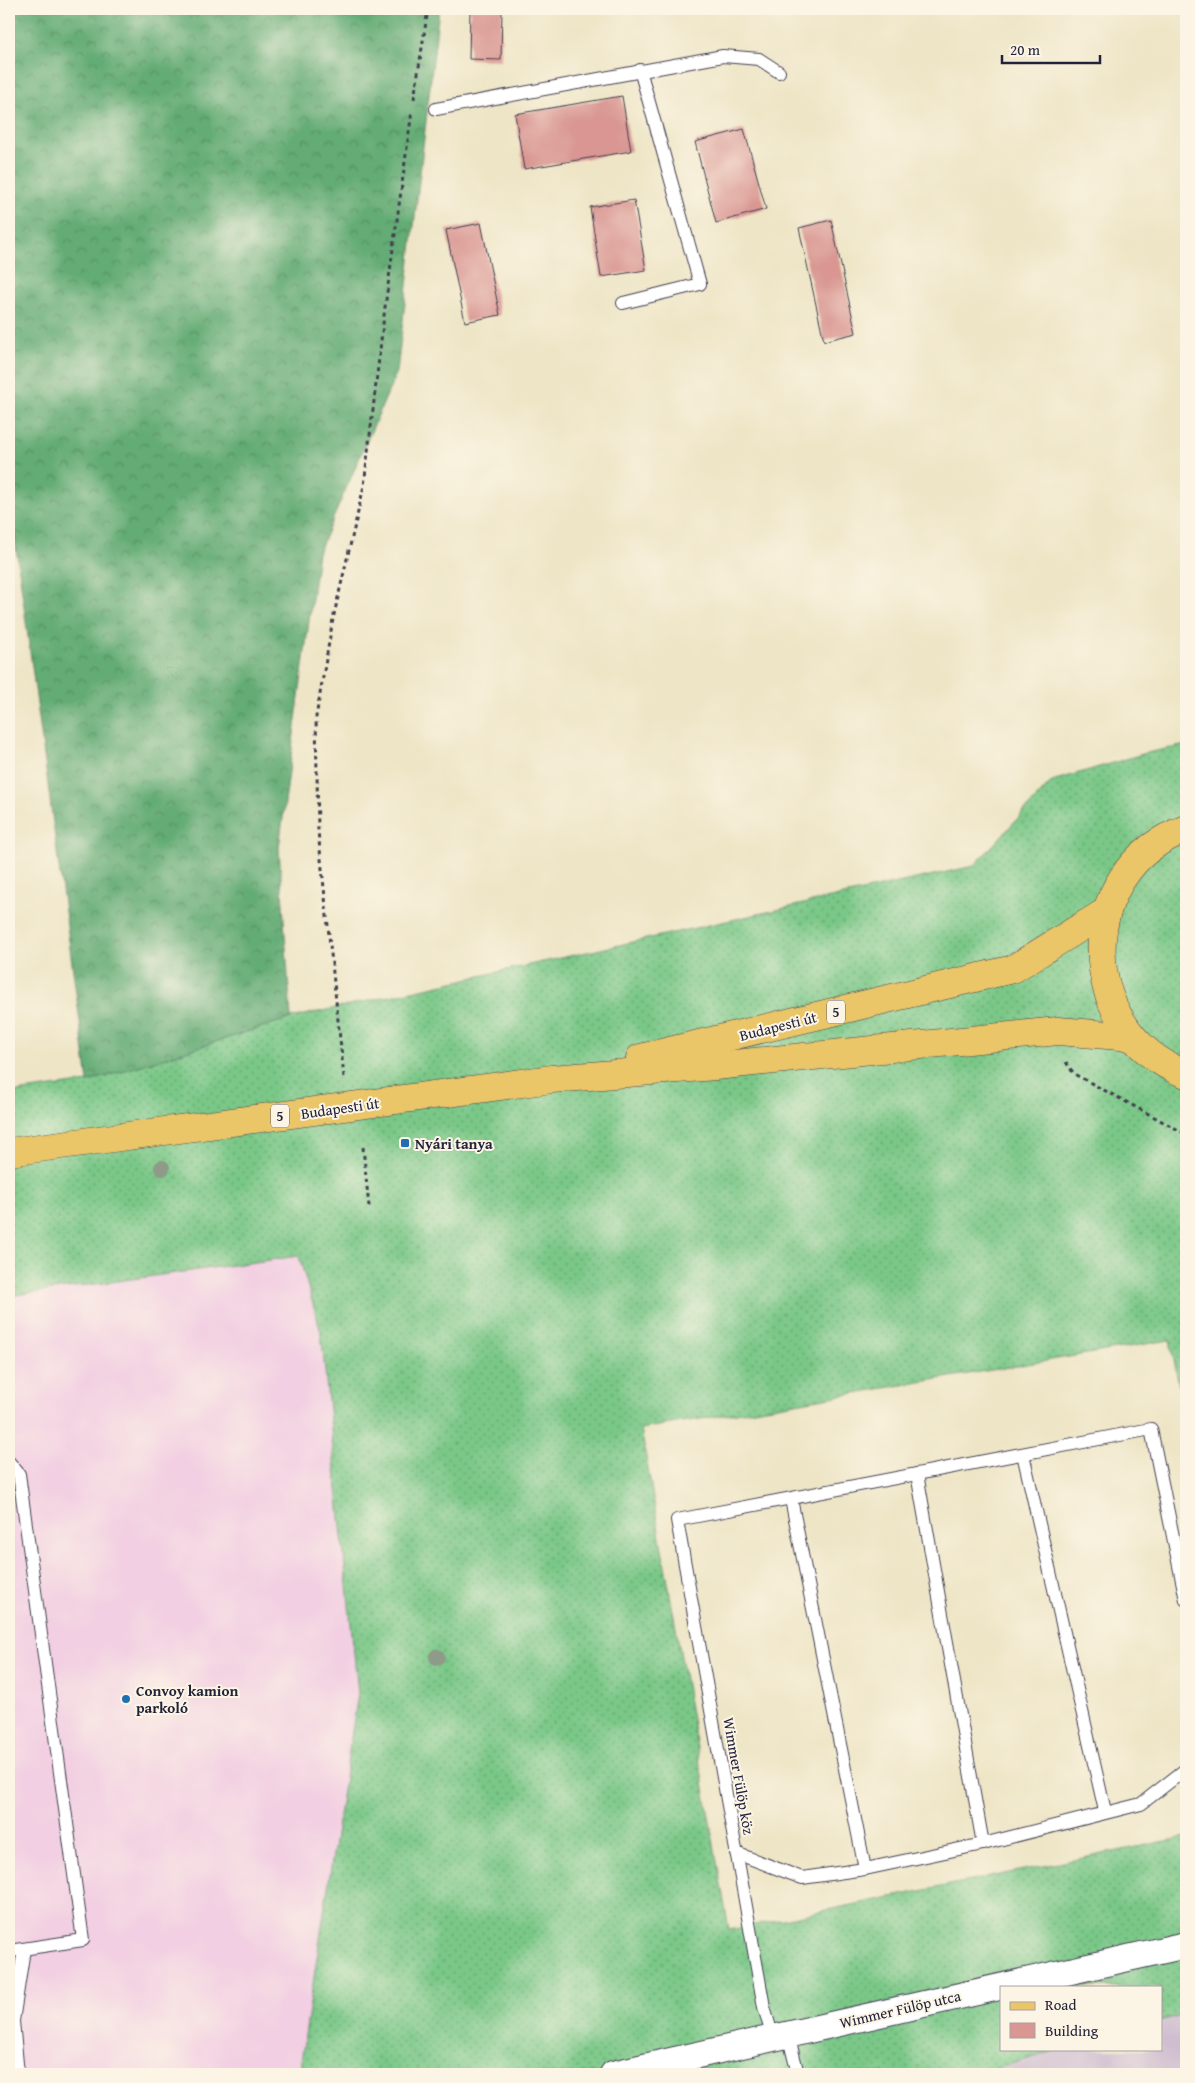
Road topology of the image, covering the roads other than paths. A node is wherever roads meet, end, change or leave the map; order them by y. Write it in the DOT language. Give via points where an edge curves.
graph roads {
  1 [pos="640,70"];
  2 [pos="779,72"];
  3 [pos="436,109"];
  4 [pos="623,304"];
  5 [pos="1186,829"];
  6 [pos="1107,910"];
  7 [pos="1132,1037"];
  8 [pos="1186,1074"];
  9 [pos="552,1079"];
  10 [pos="9,1152"];
  11 [pos="1023,1454"];
  12 [pos="9,1462"];
  13 [pos="916,1474"];
  14 [pos="791,1499"];
  15 [pos="1186,1600"];
  16 [pos="1186,1769"];
  17 [pos="1105,1811"];
  18 [pos="983,1844"];
  19 [pos="736,1853"];
  20 [pos="865,1869"];
  21 [pos="1186,1945"];
  22 [pos="24,1949"];
  23 [pos="9,1951"];
  24 [pos="1003,1986"];
  25 [pos="1000,1987"];
  26 [pos="11,2022"];
  27 [pos="780,2036"];
  28 [pos="18,2074"];
  29 [pos="613,2074"];
  30 [pos="798,2074"];
  1 -- 2 [label="lane" via="740,56 759,59"];
  1 -- 3 [label="lane"];
  1 -- 4 [label="lane" via="700,284"];
  5 -- 6 [label="main road, Budapesti út / 5" via="1158,843 1141,857 1127,873"];
  6 -- 7 [label="main road, Budapesti út / 5" via="1100,944 1103,977 1114,1009"];
  6 -- 9 [label="main road, Budapesti út / 5" via="1013,969"];
  7 -- 8 [label="main road, Budapesti út / 5" via="1150,1055"];
  7 -- 9 [label="main road, Budapesti út / 5" via="1058,1031"];
  9 -- 10 [label="main road, Budapesti út / 5"];
  11 -- 13 [label="lane"];
  11 -- 15 [label="lane" via="1151,1430"];
  11 -- 17 [label="lane"];
  12 -- 22 [label="lane" via="19,1474 83,1940"];
  13 -- 14 [label="lane"];
  13 -- 18 [label="lane"];
  14 -- 19 [label="lane, Wimmer Fülöp köz" via="677,1520"];
  14 -- 20 [label="lane"];
  16 -- 17 [label="lane" via="1141,1804"];
  17 -- 18 [label="lane"];
  18 -- 20 [label="lane"];
  19 -- 20 [label="lane" via="802,1878"];
  19 -- 27 [label="lane, Wimmer Fülöp köz" via="764,2007"];
  21 -- 24 [label="street, Wimmer Fülöp utca"];
  22 -- 23 [label="lane"];
  22 -- 26 [label="lane"];
  25 -- 27 [label="street, Wimmer Fülöp utca"];
  26 -- 28 [label="lane"];
  27 -- 29 [label="street, Wimmer Fülöp utca"];
  27 -- 30 [label="lane, Wimmer Fülöp köz"];
}
